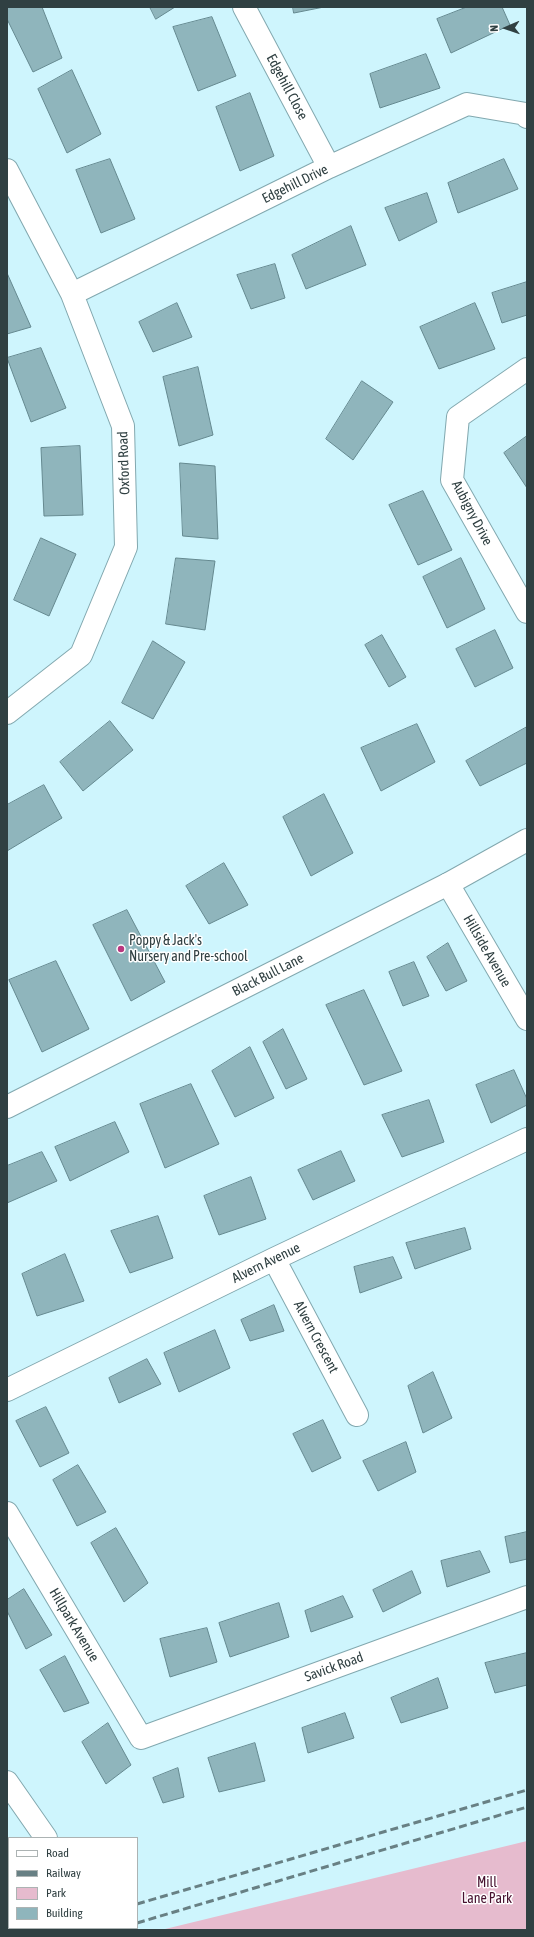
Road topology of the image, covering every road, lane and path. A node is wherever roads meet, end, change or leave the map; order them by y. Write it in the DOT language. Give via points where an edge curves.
graph roads {
  1 [pos="244,7"];
  2 [pos="526,115"];
  3 [pos="329,167"];
  4 [pos="7,170"];
  5 [pos="72,294"];
  6 [pos="527,369"];
  7 [pos="527,612"];
  8 [pos="7,713"];
  9 [pos="527,840"];
  10 [pos="448,884"];
  11 [pos="527,1019"];
  12 [pos="7,1107"];
  13 [pos="527,1138"];
  14 [pos="274,1258"];
  15 [pos="7,1390"];
  16 [pos="357,1415"];
  17 [pos="7,1513"];
  18 [pos="527,1597"];
  19 [pos="141,1738"];
  20 [pos="7,1782"];
  21 [pos="43,1833"];
  1 -- 3 [label="street, Edgehill Close"];
  2 -- 3 [label="street, Edgehill Drive" via="467,104"];
  3 -- 5 [label="street, Edgehill Drive"];
  4 -- 5 [label="street, Oxford Road"];
  5 -- 8 [label="street, Oxford Road" via="123,426 126,547 81,655"];
  6 -- 7 [label="street, Aubigny Drive" via="458,417 452,480"];
  9 -- 10 [label="street, Black Bull Lane"];
  10 -- 11 [label="street, Hillside Avenue"];
  10 -- 12 [label="street, Black Bull Lane"];
  13 -- 14 [label="street, Alvern Avenue"];
  14 -- 15 [label="street, Alvern Avenue"];
  14 -- 16 [label="street, Alvern Crescent"];
  17 -- 19 [label="street, Hillpark Avenue"];
  18 -- 19 [label="street, Savick Road"];
  20 -- 21 [label="street"];
}
